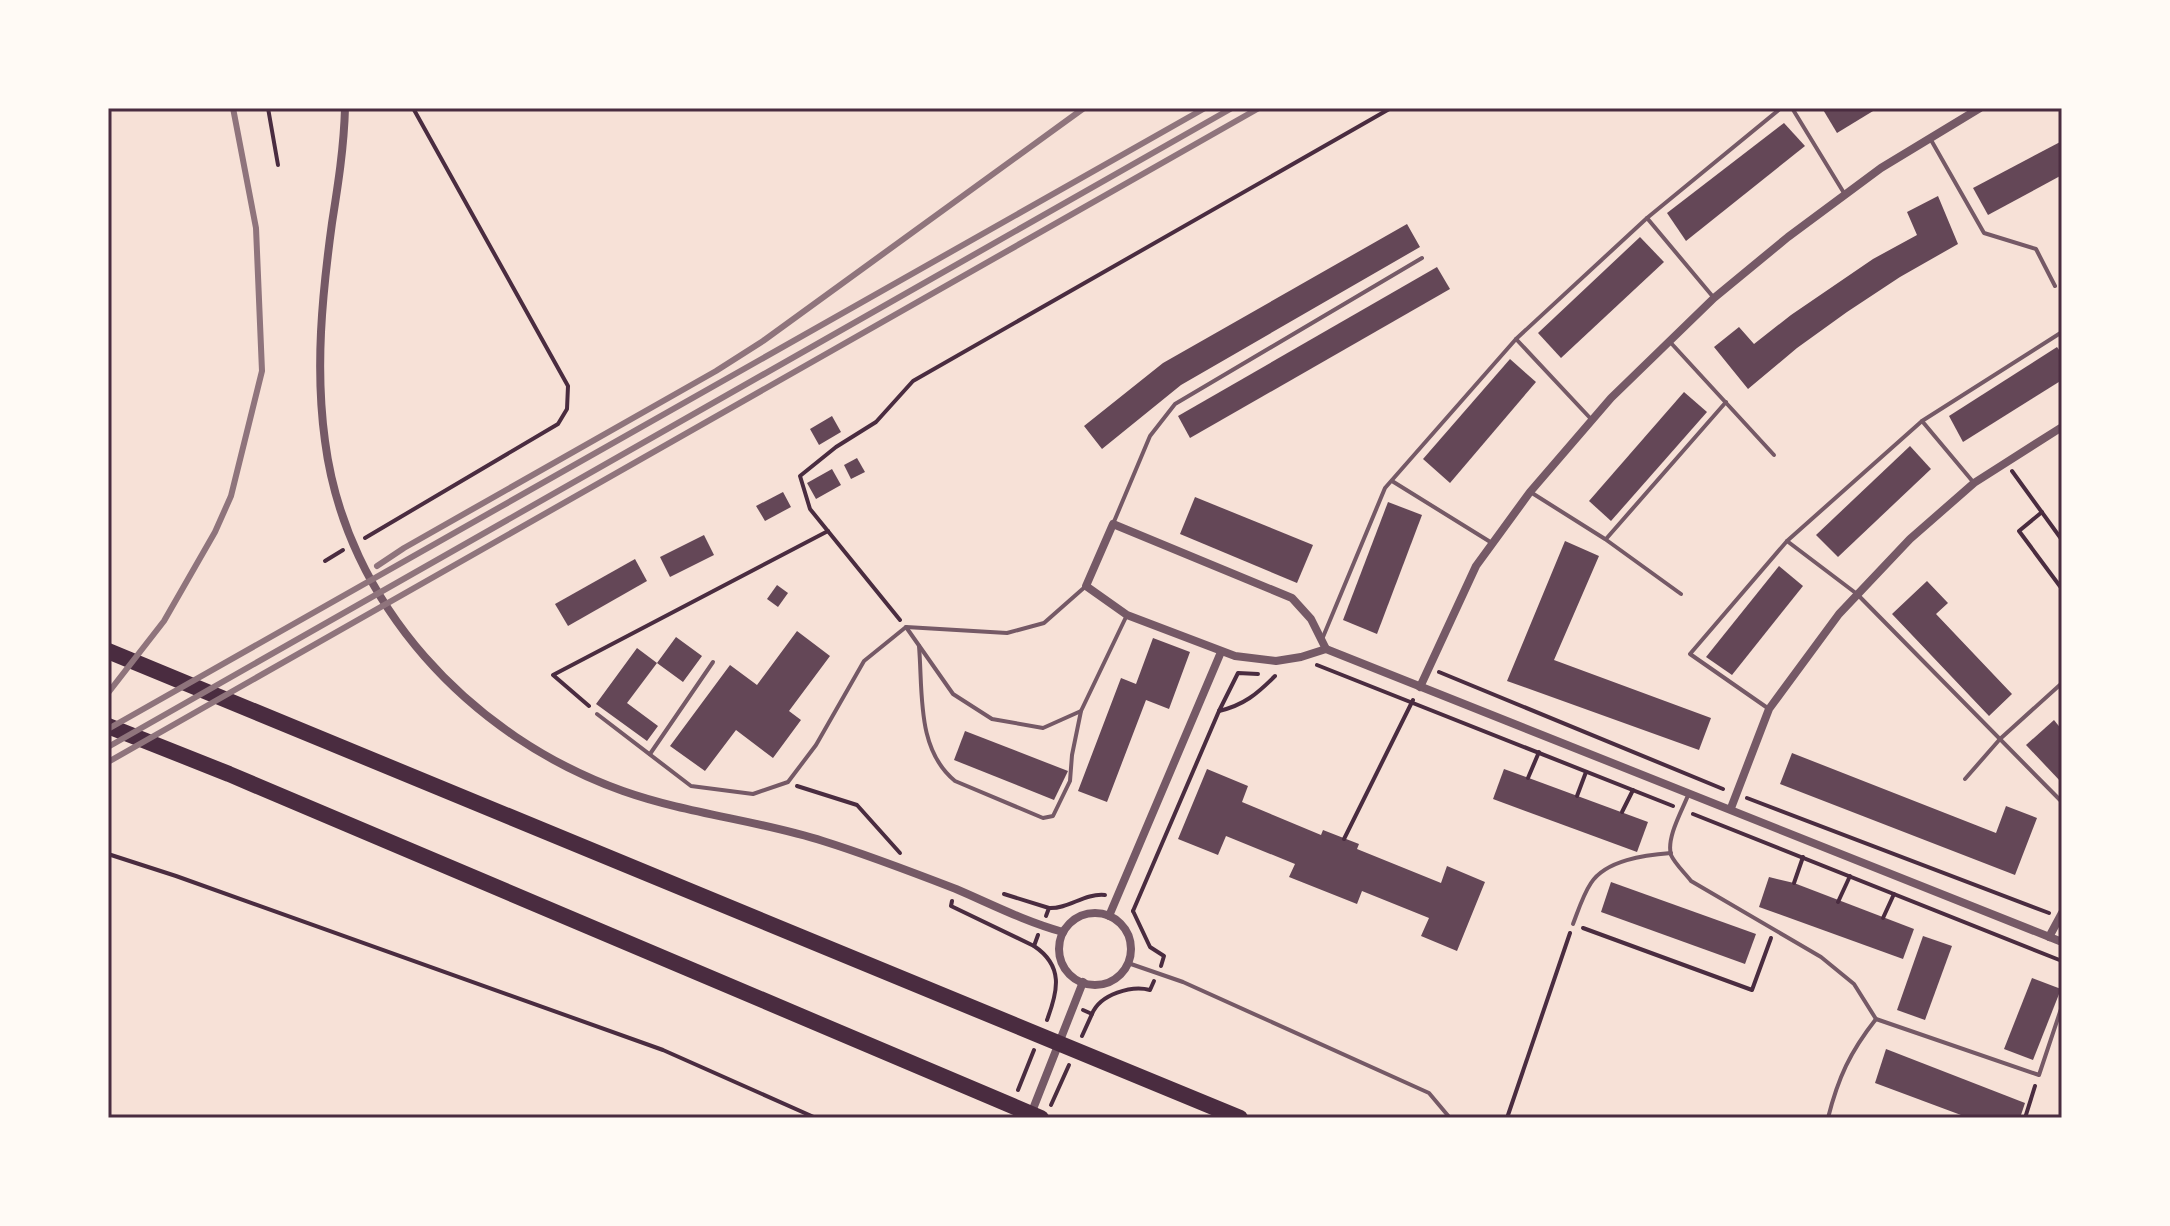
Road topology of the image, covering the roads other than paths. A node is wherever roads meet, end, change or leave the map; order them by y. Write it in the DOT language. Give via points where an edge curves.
graph roads {
  1 [pos="345,108"];
  2 [pos="1781,108"];
  3 [pos="1792,108"];
  4 [pos="1980,108"];
  5 [pos="1930,138"];
  6 [pos="1844,193"];
  7 [pos="1647,218"];
  8 [pos="1422,258"];
  9 [pos="2055,286"];
  10 [pos="1714,298"];
  11 [pos="2062,332"];
  12 [pos="1516,339"];
  13 [pos="1669,341"];
  14 [pos="1726,402"];
  15 [pos="1592,420"];
  16 [pos="1922,421"];
  17 [pos="2062,427"];
  18 [pos="1774,455"];
  19 [pos="1392,481"];
  20 [pos="1974,483"];
  21 [pos="1530,492"];
  22 [pos="1113,524"];
  23 [pos="1605,539"];
  24 [pos="1787,541"];
  25 [pos="1492,543"];
  26 [pos="1086,586"];
  27 [pos="1681,594"];
  28 [pos="1857,594"];
  29 [pos="1127,615"];
  30 [pos="906,627"];
  31 [pos="1322,639"];
  32 [pos="919,646"];
  33 [pos="1326,649"];
  34 [pos="108,651"];
  35 [pos="1221,652"];
  36 [pos="713,662"];
  37 [pos="2062,683"];
  38 [pos="1420,687"];
  39 [pos="1769,709"];
  40 [pos="1081,711"];
  41 [pos="597,714"];
  42 [pos="108,726"];
  43 [pos="2000,739"];
  44 [pos="650,754"];
  45 [pos="1965,779"];
  46 [pos="1690,792"];
  47 [pos="2062,802"];
  48 [pos="1731,808"];
  49 [pos="1671,853"];
  50 [pos="2061,915"];
  51 [pos="1109,916"];
  52 [pos="1573,924"];
  53 [pos="1063,932"];
  54 [pos="2049,937"];
  55 [pos="2062,942"];
  56 [pos="1128,963"];
  57 [pos="1083,982"];
  58 [pos="2062,1006"];
  59 [pos="1876,1019"];
  60 [pos="1029,1118"];
  61 [pos="1041,1118"];
  62 [pos="1240,1118"];
  63 [pos="1450,1118"];
  64 [pos="1828,1118"];
  1 -- 53 [label="street" via="322,313 318,382 325,444 336,496 357,551 380,595 437,671 512,736 589,778 659,802 819,840"];
  2 -- 7 [label="lane"];
  3 -- 6 [label="lane"];
  4 -- 5 [label="street"];
  5 -- 6 [label="street"];
  5 -- 9 [label="lane" via="1984,233 2036,249"];
  6 -- 10 [label="street"];
  7 -- 10 [label="lane"];
  7 -- 12 [label="lane"];
  8 -- 22 [label="lane" via="1175,404 1150,436"];
  10 -- 13 [label="street"];
  11 -- 16 [label="lane"];
  12 -- 15 [label="lane"];
  12 -- 19 [label="lane"];
  13 -- 14 [label="lane"];
  13 -- 15 [label="street"];
  14 -- 18 [label="lane"];
  14 -- 23 [label="lane"];
  15 -- 21 [label="street"];
  16 -- 20 [label="lane"];
  16 -- 24 [label="lane"];
  17 -- 20 [label="street"];
  19 -- 25 [label="lane"];
  19 -- 31 [label="lane"];
  20 -- 28 [label="street"];
  21 -- 23 [label="lane"];
  21 -- 25 [label="street"];
  22 -- 26 [label="street"];
  22 -- 31 [label="street" via="1292,598"];
  23 -- 27 [label="lane"];
  24 -- 28 [label="lane"];
  24 -- 39 [label="lane" via="1690,654"];
  25 -- 38 [label="street" via="1476,566"];
  26 -- 29 [label="street"];
  26 -- 30 [label="lane" via="1044,623 1007,633"];
  28 -- 39 [label="street"];
  28 -- 43 [label="lane"];
  29 -- 35 [label="street"];
  29 -- 40 [label="lane"];
  30 -- 32 [label="lane"];
  30 -- 44 [label="lane" via="864,661 816,745 788,782 753,794 691,786"];
  31 -- 33 [label="street"];
  32 -- 40 [label="lane" via="953,694 992,719 1043,728"];
  32 -- 40 [label="lane" via="927,741 943,771 1043,818 1053,816 1070,781"];
  33 -- 35 [label="street" via="1276,661"];
  33 -- 38 [label="street"];
  34 -- 62 [label="highway"];
  35 -- 51 [label="street"];
  36 -- 44 [label="lane"];
  37 -- 43 [label="lane"];
  38 -- 46 [label="street"];
  39 -- 48 [label="street"];
  41 -- 44 [label="lane"];
  42 -- 61 [label="highway"];
  43 -- 45 [label="lane"];
  43 -- 47 [label="lane"];
  46 -- 48 [label="street"];
  46 -- 49 [label="lane" via="1671,839"];
  48 -- 54 [label="street"];
  49 -- 52 [label="lane" via="1619,862 1592,881"];
  49 -- 59 [label="lane" via="1691,881 1821,957 1854,984"];
  50 -- 54 [label="street"];
  51 -- 53 [label="street" via="1080,916"];
  51 -- 56 [label="street" via="1129,935"];
  53 -- 57 [label="street" via="1062,962"];
  54 -- 55 [label="street"];
  56 -- 57 [label="street" via="1107,983"];
  56 -- 63 [label="lane" via="1183,982 1429,1093"];
  57 -- 60 [label="street"];
  58 -- 59 [label="lane" via="2039,1075"];
  59 -- 64 [label="lane" via="1838,1080"];
}
